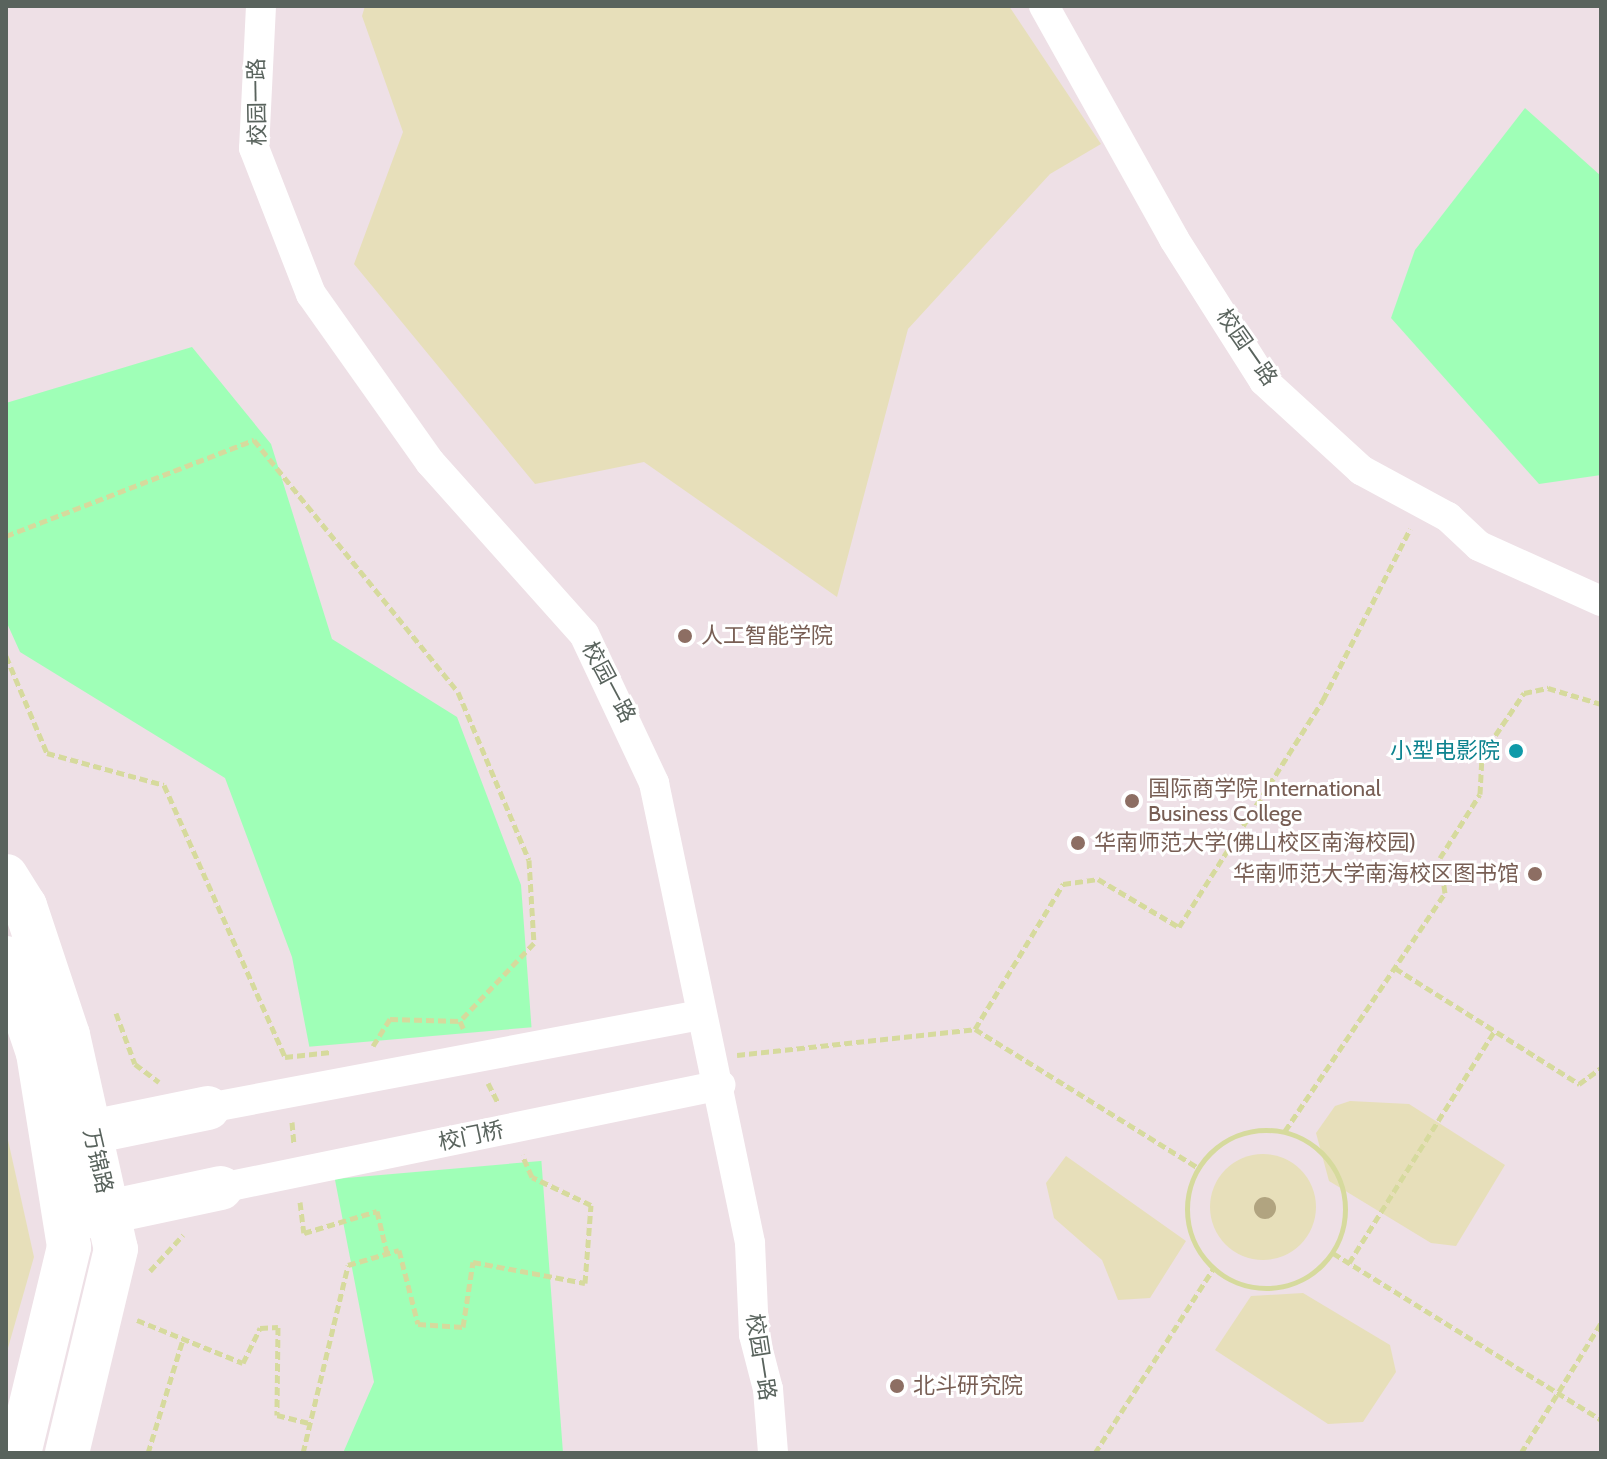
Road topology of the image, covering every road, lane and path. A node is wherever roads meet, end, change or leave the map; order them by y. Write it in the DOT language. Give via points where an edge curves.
graph roads {
  1 [pos="261,6"];
  2 [pos="1044,6"];
  3 [pos="1423,502"];
  4 [pos="6,536"];
  5 [pos="1601,601"];
  6 [pos="6,656"];
  7 [pos="1601,704"];
  8 [pos="6,876"];
  9 [pos="6,958"];
  10 [pos="1395,968"];
  11 [pos="116,1013"];
  12 [pos="700,1015"];
  13 [pos="460,1021"];
  14 [pos="975,1029"];
  15 [pos="1495,1030"];
  16 [pos="467,1036"];
  17 [pos="358,1049"];
  18 [pos="343,1050"];
  19 [pos="1601,1068"];
  20 [pos="717,1072"];
  21 [pos="486,1078"];
  22 [pos="165,1087"];
  23 [pos="208,1108"];
  24 [pos="506,1121"];
  25 [pos="1285,1131"];
  26 [pos="72,1136"];
  27 [pos="519,1149"];
  28 [pos="1198,1168"];
  29 [pos="221,1188"];
  30 [pos="110,1210"];
  31 [pos="66,1221"];
  32 [pos="192,1229"];
  33 [pos="1333,1253"];
  34 [pos="1349,1263"];
  35 [pos="1213,1269"];
  36 [pos="144,1281"];
  37 [pos="135,1305"];
  38 [pos="131,1318"];
  39 [pos="1601,1323"];
  40 [pos="127,1333"];
  41 [pos="183,1339"];
  42 [pos="1557,1392"];
  43 [pos="1601,1420"];
  44 [pos="310,1423"];
  45 [pos="19,1453"];
  46 [pos="67,1453"];
  47 [pos="148,1453"];
  48 [pos="303,1453"];
  49 [pos="773,1453"];
  50 [pos="1095,1453"];
  51 [pos="1521,1453"];
  1 -- 12 [label="street, 校园一路" via="254,148 311,294 430,462 584,634 606,673 654,783"];
  2 -- 3 [label="street, 校园一路" via="1174,239 1264,381 1361,470"];
  3 -- 5 [label="street, 校园一路" via="1479,546"];
  3 -- 14 [label="path" via="1323,700 1179,927 1098,879 1063,884"];
  4 -- 13 [label="path" via="254,440 458,692 529,860 534,943"];
  6 -- 18 [label="path" via="47,753 164,785 285,1057"];
  7 -- 10 [label="path" via="1548,688 1524,693 1482,755 1480,794 1440,858 1445,893"];
  8 -- 26 [label="street, 万锦路" via="25,906 64,1020"];
  9 -- 26 [label="street, 万锦路"];
  10 -- 15 [label="path"];
  10 -- 25 [label="path"];
  11 -- 22 [label="path" via="135,1064"];
  12 -- 20 [label="street, 校园一路"];
  12 -- 23 [label="street"];
  13 -- 16 [label="path"];
  13 -- 17 [label="path" via="390,1019 372,1047"];
  14 -- 20 [label="path"];
  14 -- 28 [label="path"];
  15 -- 19 [label="path" via="1579,1084"];
  15 -- 34 [label="path"];
  20 -- 29 [label="street, 校门桥" via="547,1121"];
  20 -- 49 [label="street, 校园一路" via="750,1243 754,1335 768,1389"];
  21 -- 24 [label="path"];
  23 -- 26 [label="street"];
  25 -- 28 [label="path" via="1236,1135"];
  25 -- 33 [label="path" via="1328,1158 1340,1180 1343,1229"];
  26 -- 30 [label="street, 万锦路"];
  26 -- 31 [label="street, 万锦路"];
  27 -- 44 [label="path" via="532,1177 591,1205 585,1283 473,1262 463,1327 418,1324 399,1250 348,1265"];
  28 -- 35 [label="path" via="1187,1221"];
  29 -- 30 [label="street"];
  30 -- 31 [label="street"];
  30 -- 46 [label="street, 万锦路" via="112,1279"];
  31 -- 45 [label="street, 万锦路" via="65,1273"];
  32 -- 36 [label="path"];
  33 -- 34 [label="path"];
  33 -- 35 [label="path" via="1315,1273 1263,1289"];
  34 -- 42 [label="path"];
  35 -- 50 [label="path"];
  37 -- 38 [label="path"];
  38 -- 40 [label="path"];
  38 -- 41 [label="path"];
  39 -- 42 [label="path"];
  41 -- 44 [label="path" via="243,1363 260,1328 278,1327 277,1415"];
  41 -- 47 [label="path"];
  42 -- 43 [label="path"];
  42 -- 51 [label="path"];
  44 -- 48 [label="path"];
}
